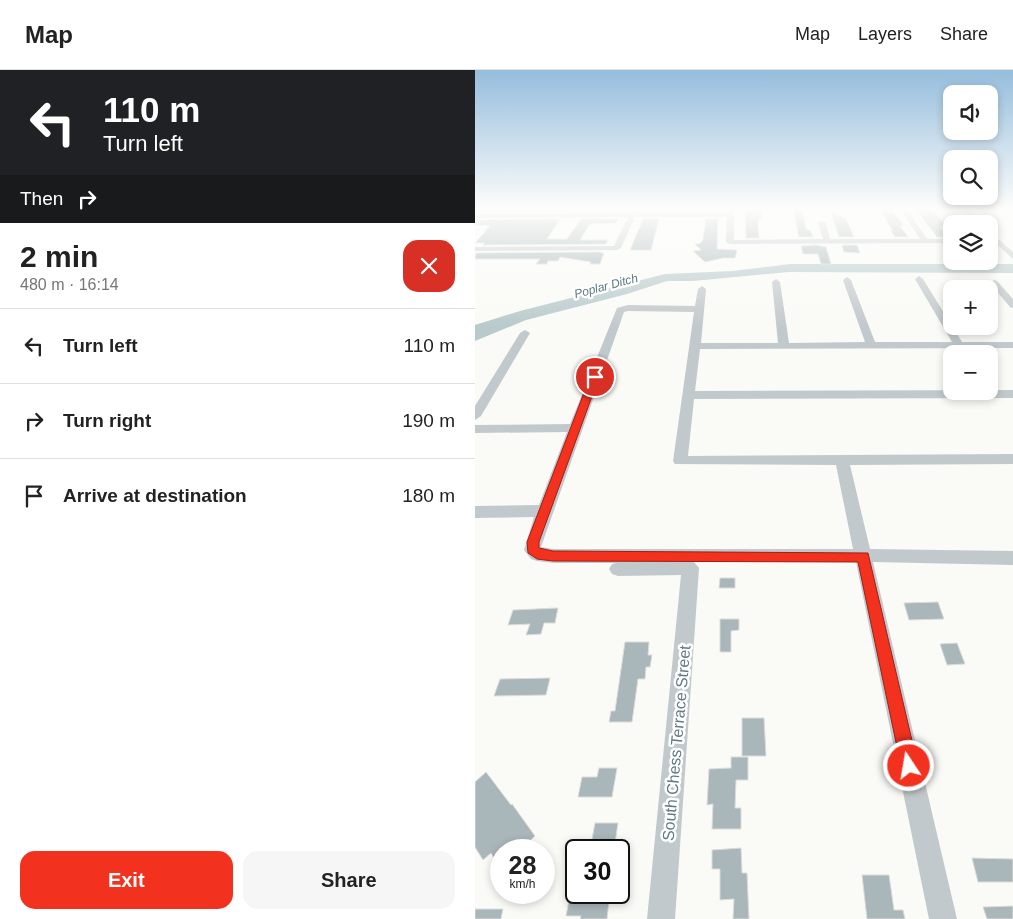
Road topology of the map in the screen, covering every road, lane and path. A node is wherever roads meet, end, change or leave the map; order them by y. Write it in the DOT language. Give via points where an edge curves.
graph roads {
  1 [pos="617,248"];
  2 [pos="1001,248"];
  3 [pos="475,249"];
  4 [pos="1013,258"];
  5 [pos="919,279"];
  6 [pos="847,280"];
  7 [pos="776,282"];
  8 [pos="998,288"];
  9 [pos="703,289"];
  10 [pos="1013,305"];
  11 [pos="700,309"];
  12 [pos="525,333"];
  13 [pos="871,345"];
  14 [pos="943,345"];
  15 [pos="959,345"];
  16 [pos="998,345"];
  17 [pos="1013,345"];
  18 [pos="695,346"];
  19 [pos="784,346"];
  20 [pos="1013,394"];
  21 [pos="688,395"];
  22 [pos="475,416"];
  23 [pos="575,428"];
  24 [pos="475,429"];
  25 [pos="1013,459"];
  26 [pos="843,460"];
  27 [pos="545,511"];
  28 [pos="475,512"];
  29 [pos="864,556"];
  30 [pos="1013,558"];
  31 [pos="617,569"];
  32 [pos="661,919"];
  33 [pos="943,919"];
  1 -- 3 [label="street"];
  2 -- 4 [label="street"];
  5 -- 15 [label="street"];
  6 -- 13 [label="street"];
  7 -- 19 [label="street"];
  8 -- 10 [label="street"];
  9 -- 11 [label="street"];
  11 -- 18 [label="street"];
  11 -- 23 [label="street" via="620,310"];
  12 -- 22 [label="street"];
  13 -- 14 [label="street"];
  13 -- 19 [label="street"];
  16 -- 17 [label="street"];
  18 -- 19 [label="street"];
  18 -- 21 [label="street"];
  20 -- 21 [label="street"];
  21 -- 26 [label="street" via="680,461"];
  23 -- 24 [label="street"];
  23 -- 27 [label="street"];
  25 -- 26 [label="street"];
  26 -- 29 [label="street"];
  27 -- 28 [label="street"];
  27 -- 29 [label="street" via="533,542 532,550 537,554"];
  29 -- 30 [label="street"];
  29 -- 33 [label="street"];
  31 -- 32 [label="street, South Chess Terrace Street" via="690,568"];
}
